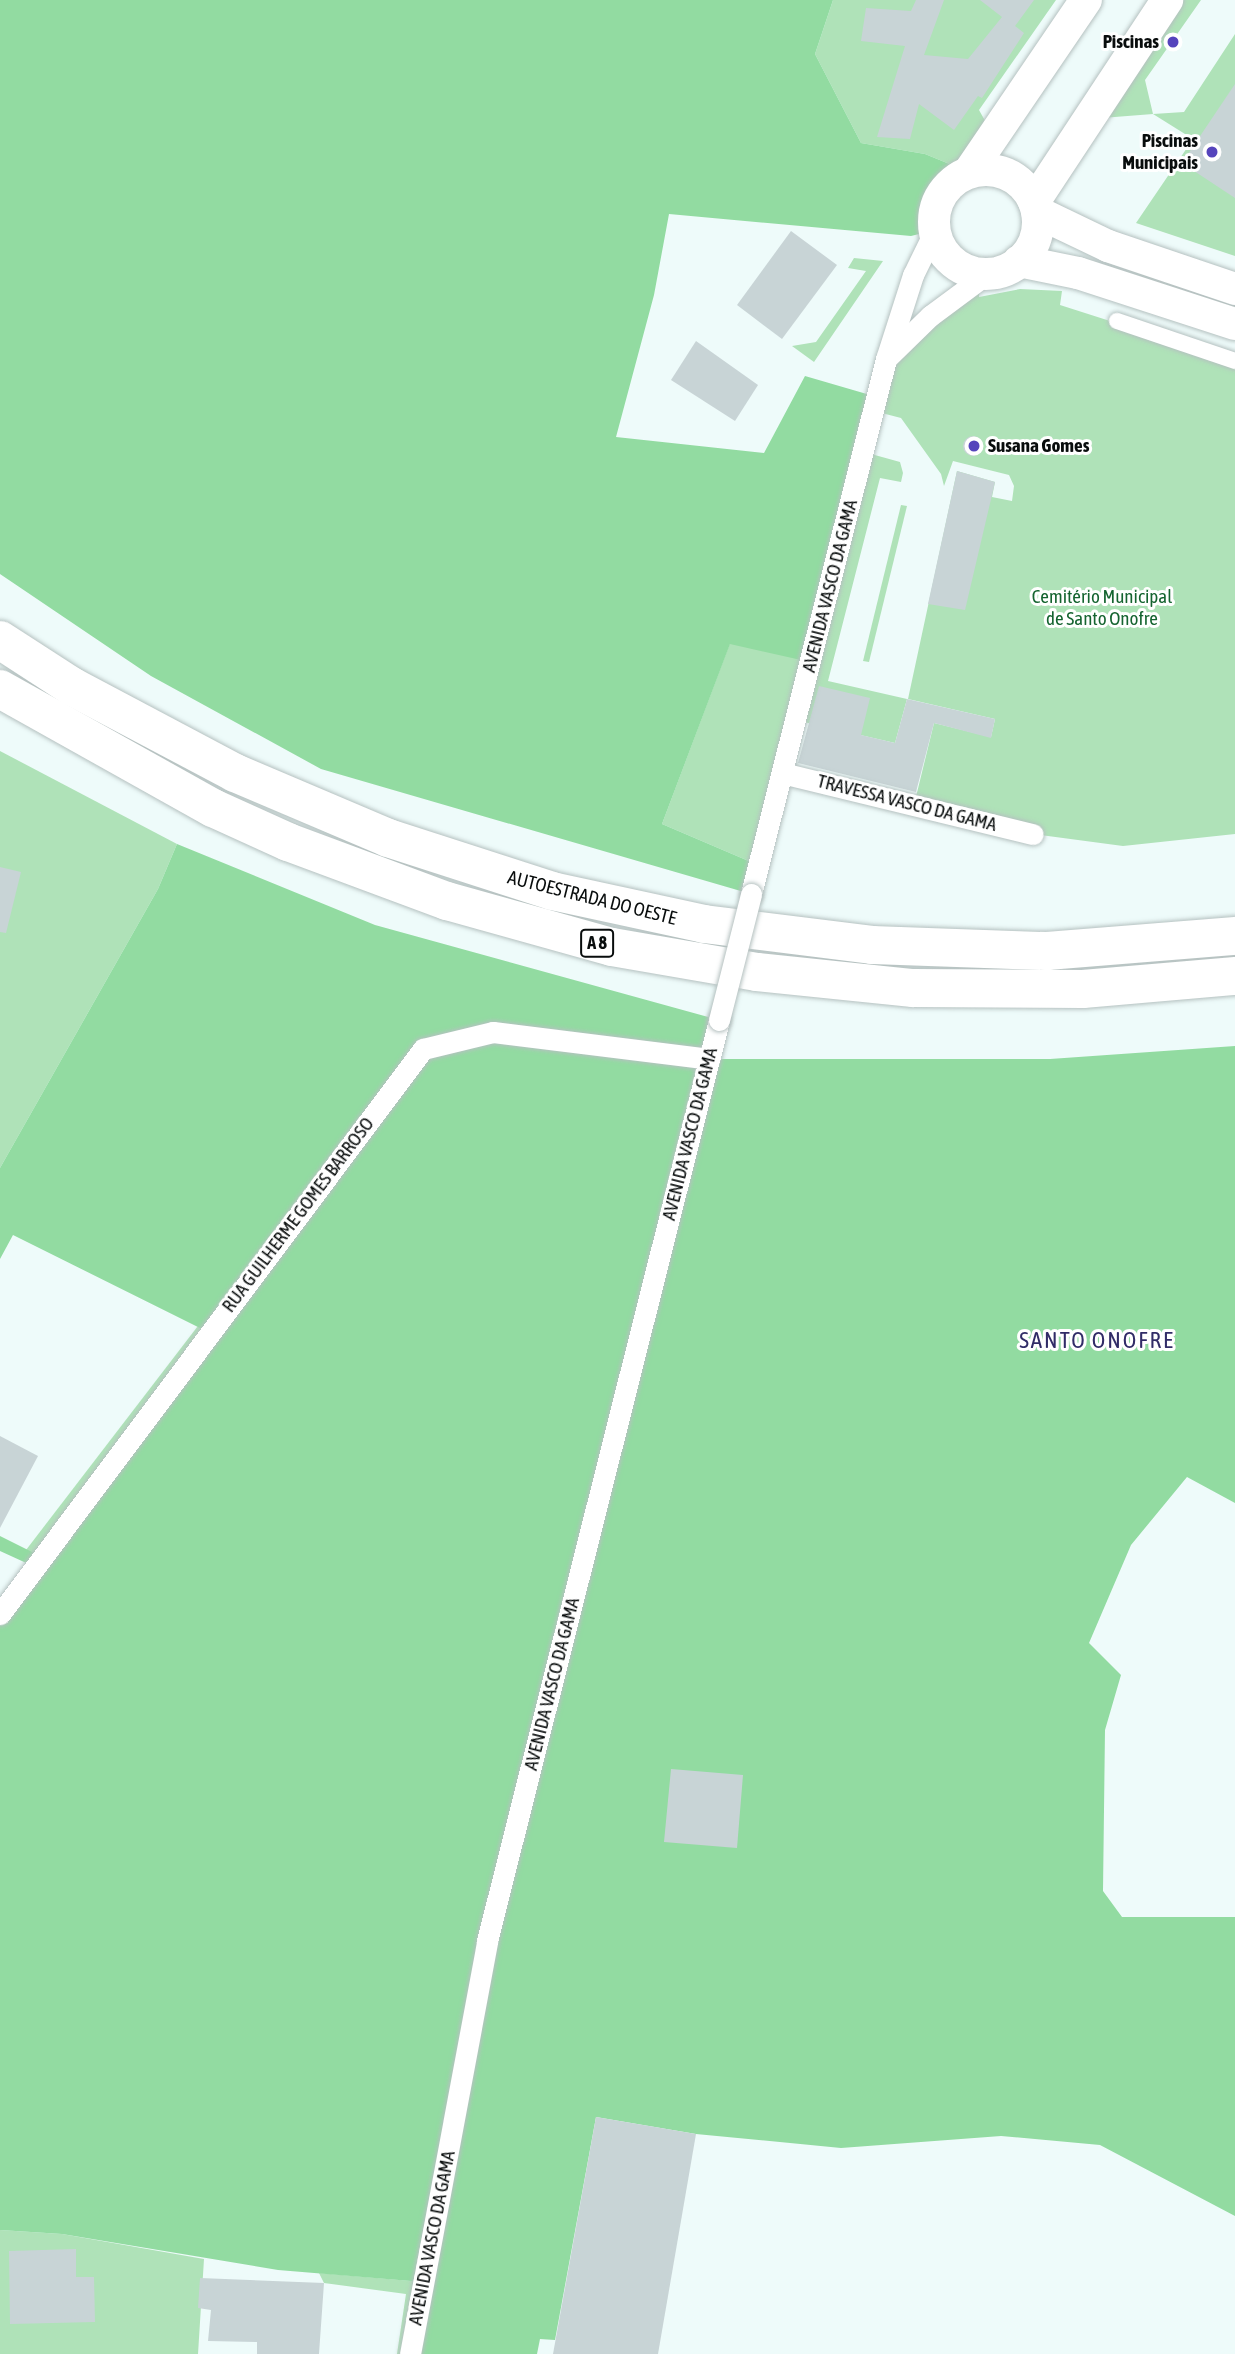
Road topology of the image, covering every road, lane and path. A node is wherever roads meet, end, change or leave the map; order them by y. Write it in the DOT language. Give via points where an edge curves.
graph roads {
  1 [pos="1086,0"];
  2 [pos="1167,0"];
  3 [pos="969,172"];
  4 [pos="1035,207"];
  5 [pos="935,230"];
  6 [pos="1019,261"];
  7 [pos="988,274"];
  8 [pos="1235,289"];
  9 [pos="1117,321"];
  10 [pos="1235,324"];
  11 [pos="886,359"];
  12 [pos="1235,361"];
  13 [pos="0,640"];
  14 [pos="0,689"];
  15 [pos="782,773"];
  16 [pos="1033,834"];
  17 [pos="1235,936"];
  18 [pos="1235,976"];
  19 [pos="709,1059"];
  20 [pos="0,1614"];
  21 [pos="410,2354"];
  1 -- 3 [label="main road"];
  2 -- 4 [label="main road"];
  3 -- 4 [label="main road" via="1007,175"];
  3 -- 5 [label="main road" via="941,195"];
  4 -- 6 [label="main road" via="1034,239"];
  4 -- 8 [label="main road" via="1108,246"];
  5 -- 7 [label="main road" via="954,262"];
  5 -- 11 [label="street, AVENIDA VASCO DA GAMA" via="913,275"];
  6 -- 7 [label="main road"];
  6 -- 10 [label="main road" via="1078,273"];
  7 -- 11 [label="street" via="930,316"];
  9 -- 12 [label="street"];
  11 -- 15 [label="street, AVENIDA VASCO DA GAMA"];
  13 -- 17 [label="highway, AUTOESTRADA DO OESTE / A 8" via="148,729 312,808 469,867 609,905 785,936 953,950 1134,947"];
  14 -- 18 [label="highway, AUTOESTRADA DO OESTE / A 8" via="167,784 288,842 447,901 612,947 757,972 913,988 1083,989"];
  15 -- 16 [label="street, TRAVESSA VASCO DA GAMA"];
  15 -- 19 [label="street, AVENIDA VASCO DA GAMA, bridge"];
  19 -- 20 [label="street, RUA GUILHERME GOMES BARROSO" via="493,1032 423,1049"];
  19 -- 21 [label="street, AVENIDA VASCO DA GAMA" via="487,1941"];
}
